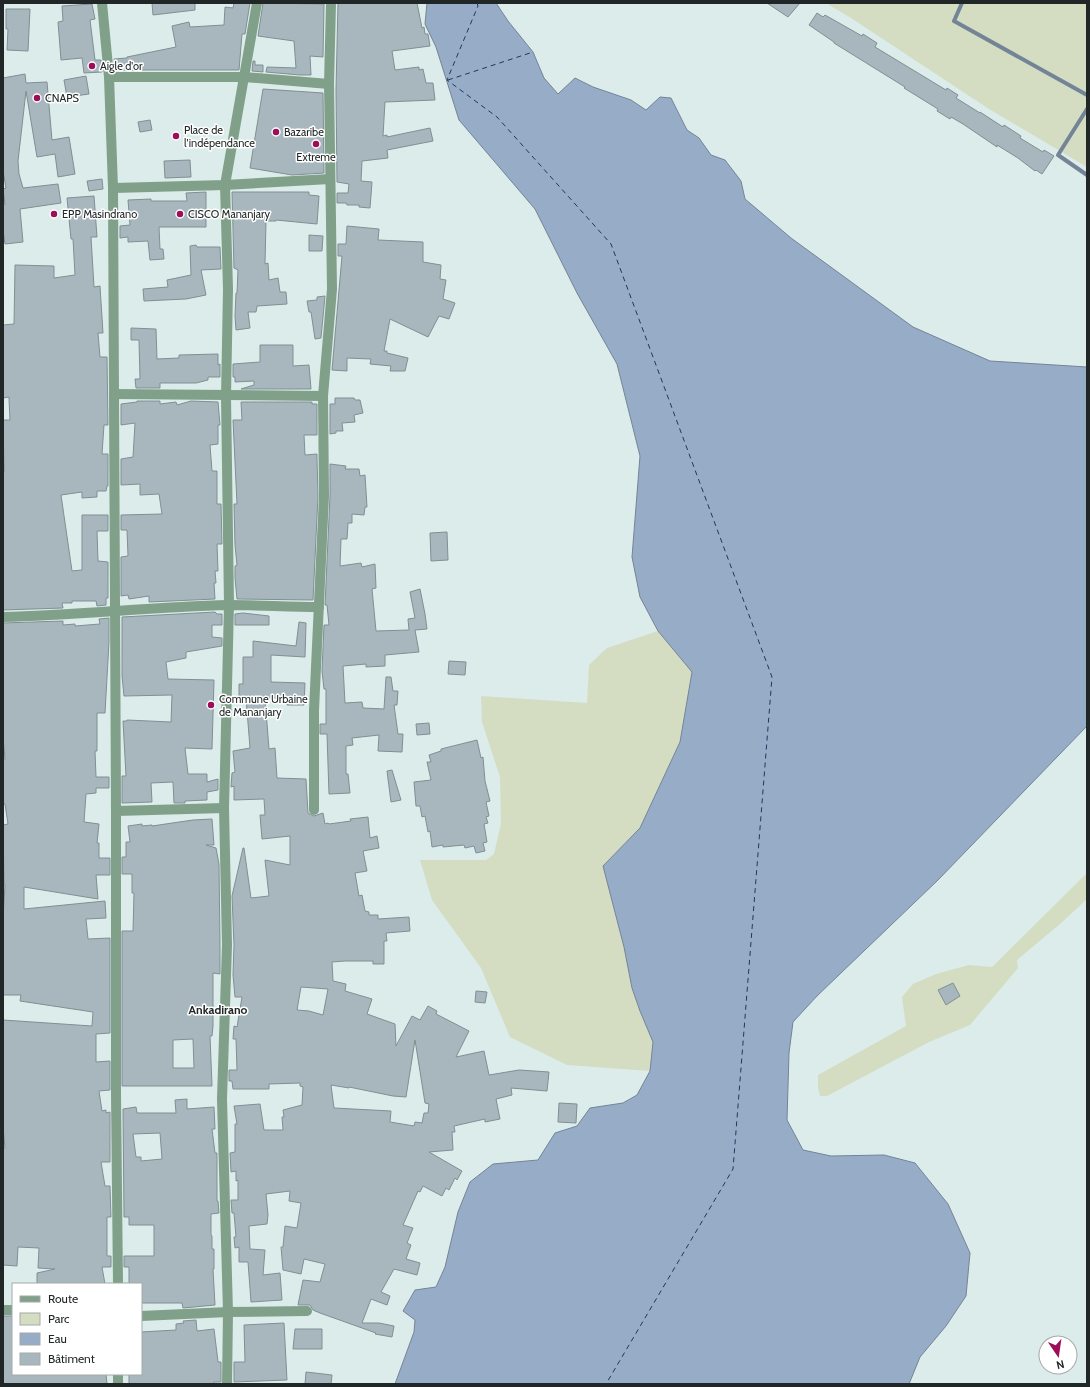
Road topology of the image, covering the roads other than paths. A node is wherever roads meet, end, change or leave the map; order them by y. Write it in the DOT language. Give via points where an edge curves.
graph roads {
  1 [pos="102,3"];
  2 [pos="257,3"];
  3 [pos="331,3"];
  4 [pos="244,77"];
  5 [pos="109,78"];
  6 [pos="329,84"];
  7 [pos="330,179"];
  8 [pos="225,185"];
  9 [pos="113,188"];
  10 [pos="114,394"];
  11 [pos="226,396"];
  12 [pos="323,396"];
  13 [pos="229,605"];
  14 [pos="319,607"];
  15 [pos="115,610"];
  16 [pos="3,617"];
  17 [pos="224,808"];
  18 [pos="314,810"];
  19 [pos="116,811"];
  20 [pos="118,1283"];
  21 [pos="307,1311"];
  22 [pos="228,1312"];
  23 [pos="142,1316"];
  24 [pos="227,1384"];
  1 -- 5 [label="street"];
  2 -- 4 [label="street"];
  3 -- 6 [label="street"];
  4 -- 5 [label="street"];
  4 -- 6 [label="street"];
  4 -- 8 [label="street"];
  5 -- 9 [label="street"];
  6 -- 7 [label="street"];
  7 -- 8 [label="street"];
  7 -- 12 [label="street" via="332,289"];
  8 -- 9 [label="street"];
  8 -- 11 [label="street" via="228,289"];
  9 -- 10 [label="street"];
  10 -- 11 [label="street"];
  10 -- 15 [label="street"];
  11 -- 12 [label="street"];
  11 -- 13 [label="street"];
  12 -- 14 [label="street" via="324,496"];
  13 -- 14 [label="street"];
  13 -- 15 [label="street"];
  13 -- 17 [label="street"];
  14 -- 18 [label="street" via="314,710"];
  15 -- 16 [label="street"];
  15 -- 19 [label="street"];
  17 -- 19 [label="street"];
  17 -- 22 [label="street" via="227,945 222,1099"];
  19 -- 20 [label="street"];
  21 -- 22 [label="street"];
  22 -- 23 [label="street"];
  22 -- 24 [label="street"];
}
